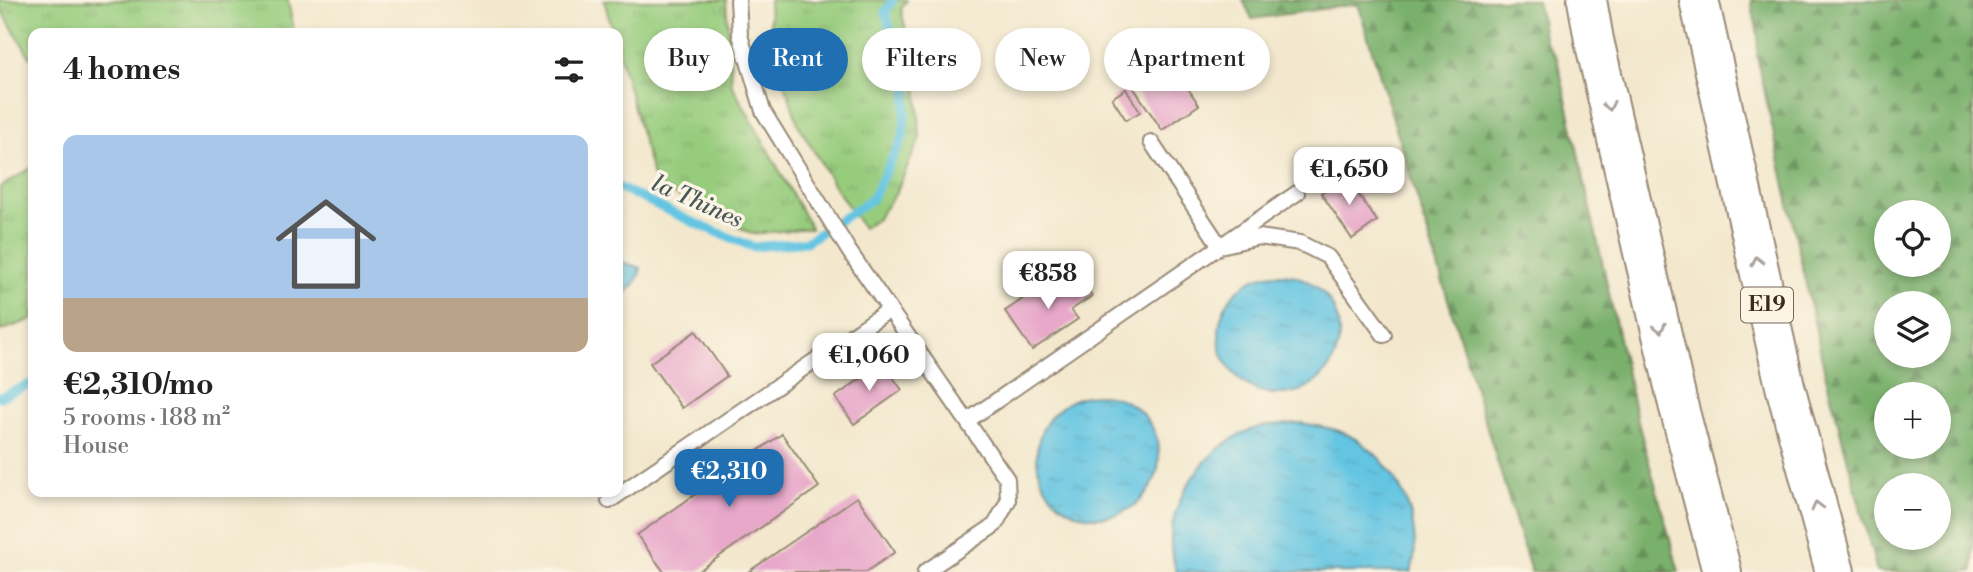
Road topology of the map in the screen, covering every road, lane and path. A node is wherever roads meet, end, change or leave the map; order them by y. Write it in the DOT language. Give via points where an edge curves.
graph roads {
  1 [pos="738,0"];
  2 [pos="1587,0"];
  3 [pos="1699,0"];
  4 [pos="1151,142"];
  5 [pos="1297,193"];
  6 [pos="1220,246"];
  7 [pos="890,310"];
  8 [pos="1384,335"];
  9 [pos="967,421"];
  10 [pos="623,491"];
  11 [pos="613,497"];
  12 [pos="609,500"];
  13 [pos="925,572"];
  14 [pos="1722,572"];
  15 [pos="1835,572"];
  1 -- 7 [label="lane" via="740,35 763,111"];
  2 -- 14 [label="highway, one-way" via="1678,404"];
  15 -- 3 [label="highway, E19, one-way" via="1785,386"];
  4 -- 6 [label="lane"];
  5 -- 6 [label="lane"];
  6 -- 8 [label="lane" via="1259,237 1300,243 1328,257"];
  6 -- 9 [label="lane"];
  7 -- 9 [label="lane"];
  7 -- 10 [label="lane"];
  9 -- 13 [label="lane" via="1007,479 1008,500 995,525"];
  11 -- 12 [label="lane"];
}
